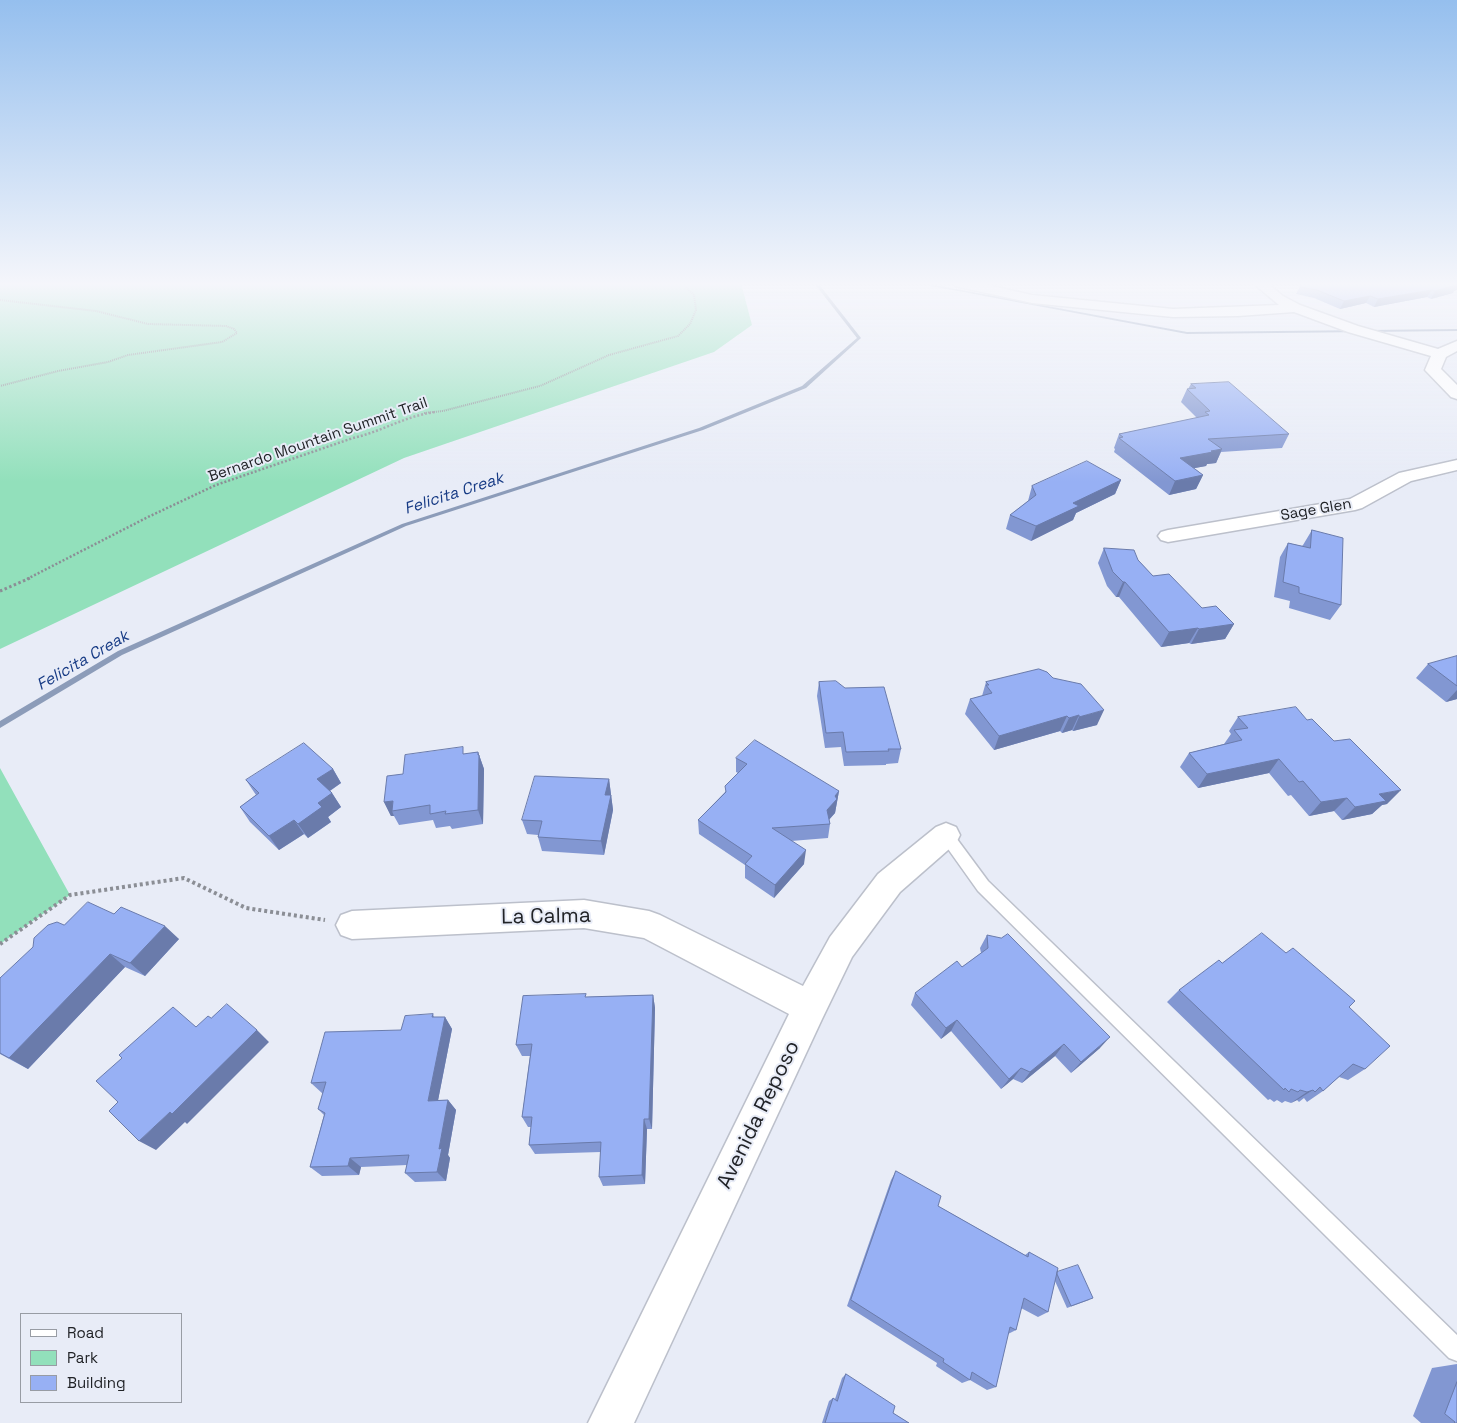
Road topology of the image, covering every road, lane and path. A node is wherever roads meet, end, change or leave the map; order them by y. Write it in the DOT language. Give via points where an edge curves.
graph roads {
  1 [pos="175,349"];
  2 [pos="629,349"];
  3 [pos="1423,349"];
  4 [pos="1448,349"];
  5 [pos="1439,354"];
  6 [pos="0,386"];
  7 [pos="1457,394"];
  8 [pos="1457,465"];
  9 [pos="1168,536"];
  10 [pos="0,591"];
  11 [pos="946,835"];
  12 [pos="352,924"];
  13 [pos="0,944"];
  14 [pos="810,1007"];
  15 [pos="1457,1350"];
  16 [pos="611,1423"];
  1 -- 6 [label="path" via="128,355"];
  2 -- 10 [label="path, Bernardo Mountain Summit Trail" via="609,355 540,386 424,413 372,434 216,485"];
  3 -- 5 [label="street"];
  4 -- 5 [label="street"];
  5 -- 7 [label="street" via="1433,370"];
  8 -- 9 [label="street, Sage Glen" via="1405,477 1355,504"];
  11 -- 14 [label="street, Avenida Reposo" via="889,883 841,947"];
  11 -- 15 [label="lane" via="983,886"];
  12 -- 13 [label="path" via="246,908 184,878 70,895"];
  12 -- 14 [label="street, La Calma" via="584,914 649,925"];
  14 -- 16 [label="street, Avenida Reposo"];
}
